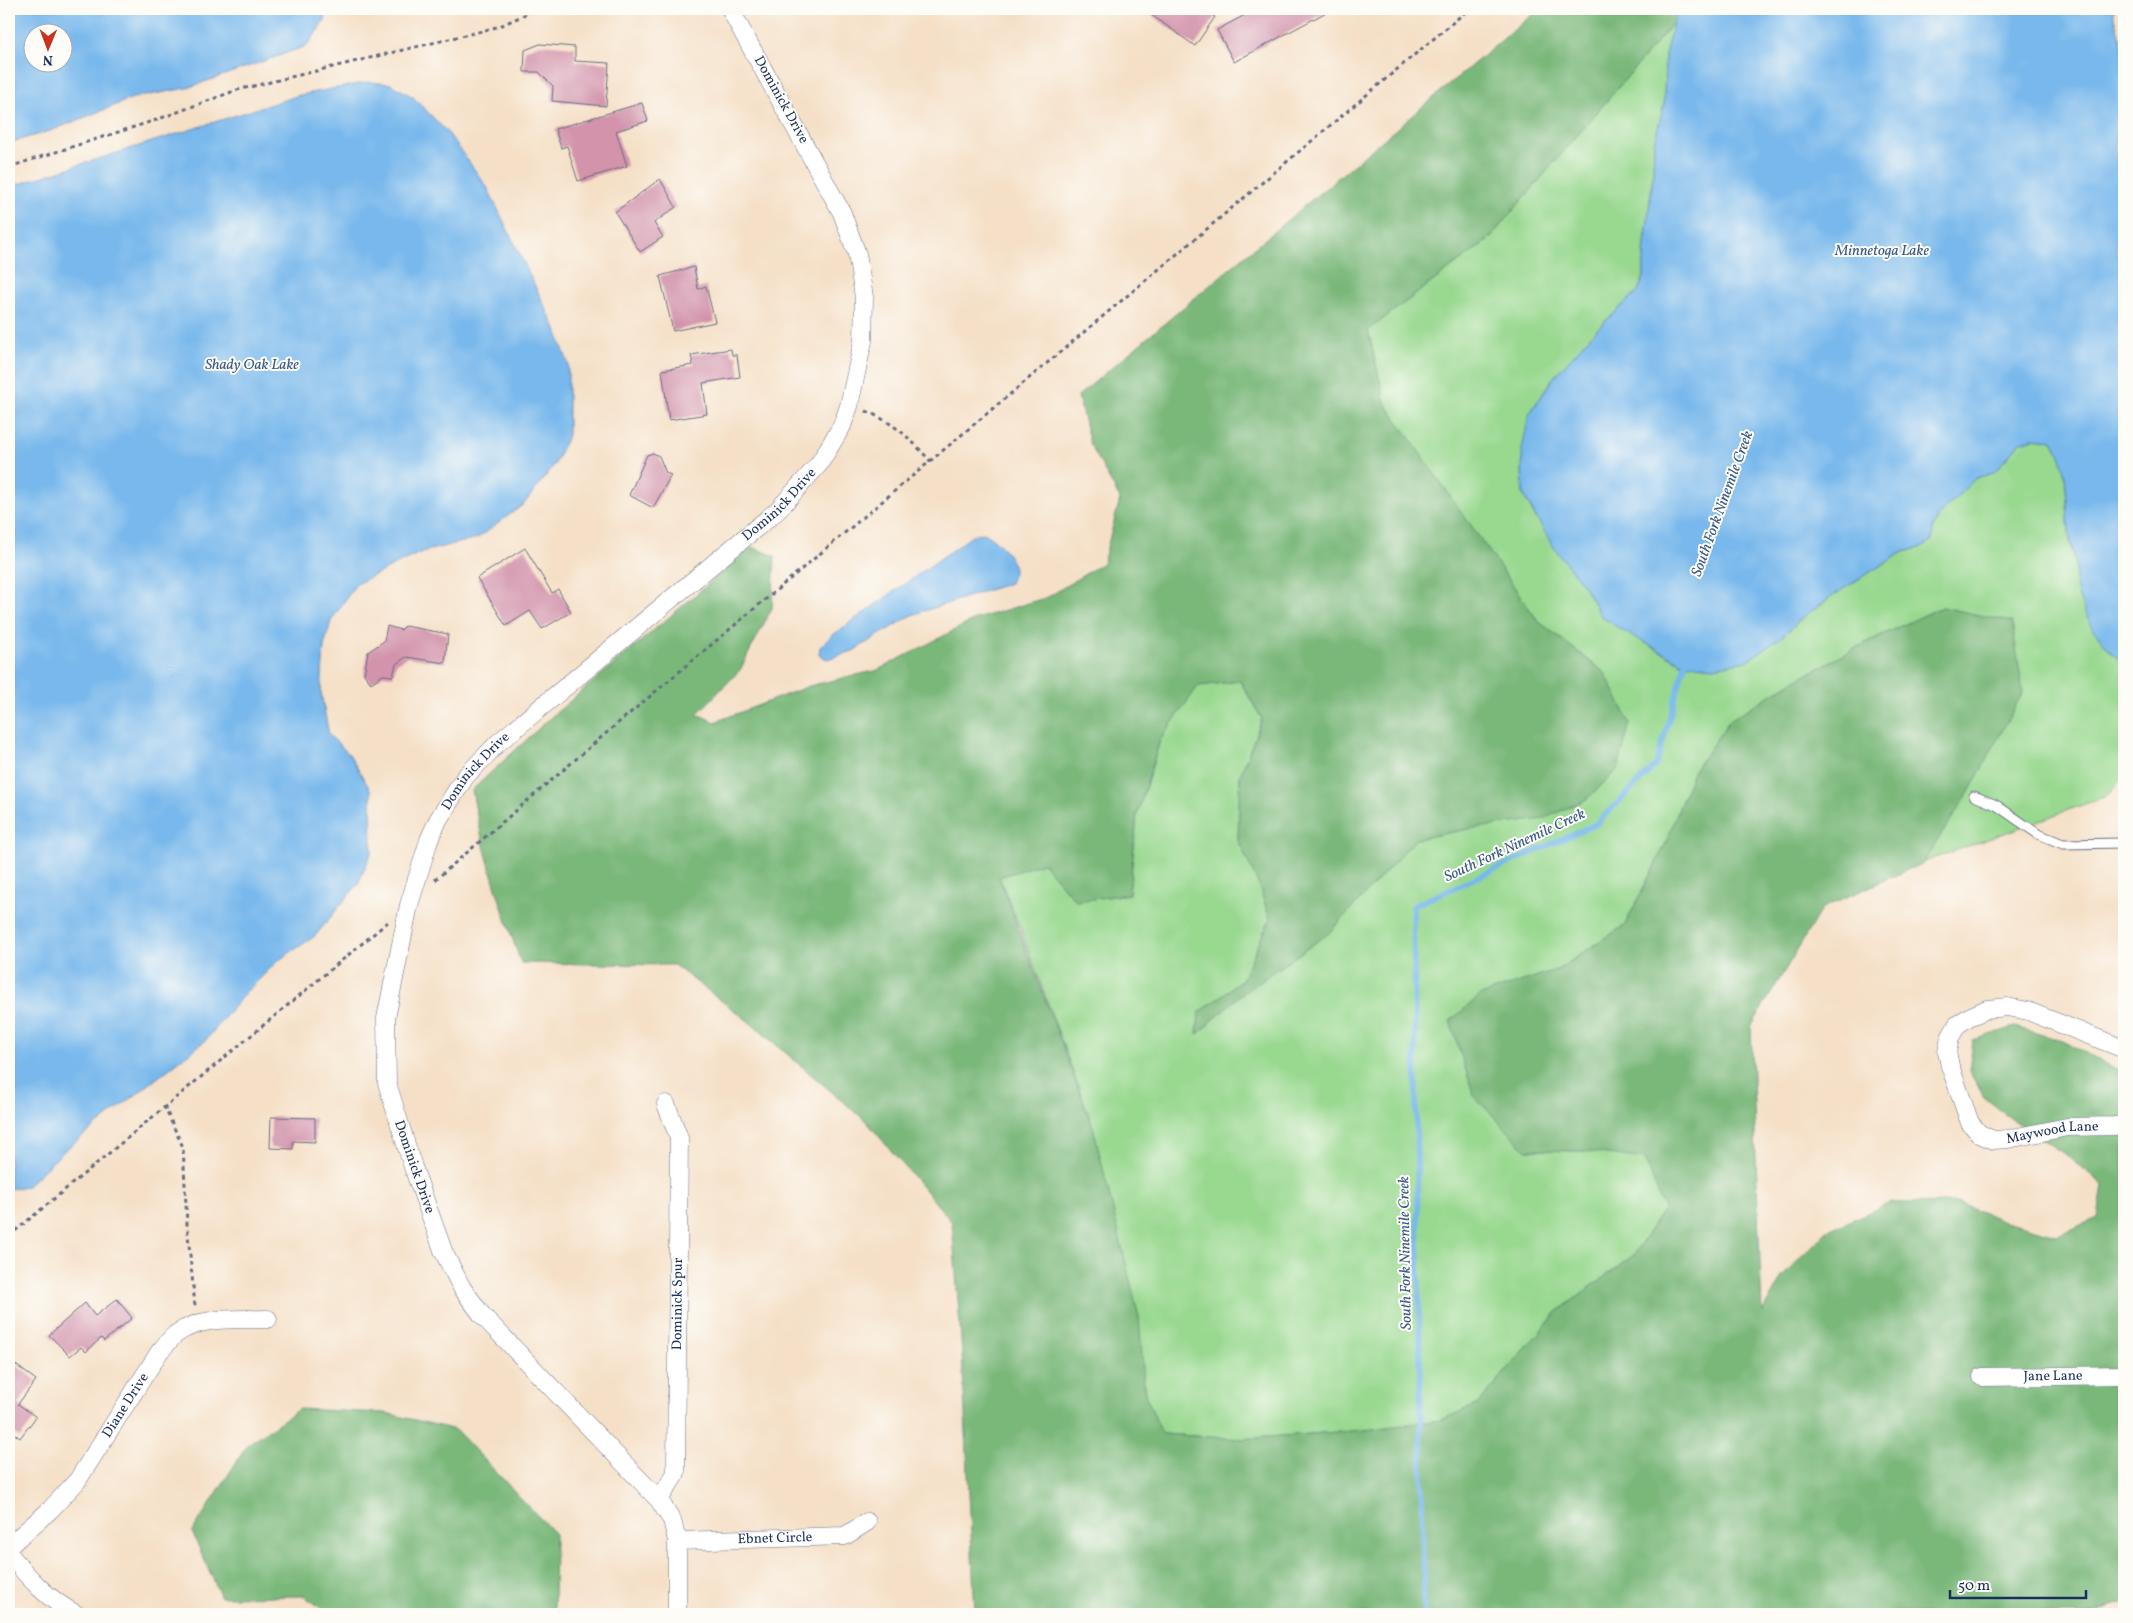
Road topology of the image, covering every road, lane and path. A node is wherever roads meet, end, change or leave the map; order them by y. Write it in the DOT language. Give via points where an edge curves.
graph roads {
  1 [pos="537,9"];
  2 [pos="730,9"];
  3 [pos="1469,9"];
  4 [pos="9,167"];
  5 [pos="863,410"];
  6 [pos="931,462"];
  7 [pos="1974,796"];
  8 [pos="2124,843"];
  9 [pos="409,905"];
  10 [pos="2124,1049"];
  11 [pos="666,1104"];
  12 [pos="164,1106"];
  13 [pos="2124,1124"];
  14 [pos="9,1236"];
  15 [pos="268,1319"];
  16 [pos="196,1324"];
  17 [pos="2124,1376"];
  18 [pos="1982,1377"];
  19 [pos="659,1500"];
  20 [pos="867,1522"];
  21 [pos="677,1541"];
  22 [pos="9,1546"];
  23 [pos="9,1554"];
  24 [pos="76,1614"];
  25 [pos="677,1614"];
  1 -- 4 [label="path" via="482,31 237,90 156,120"];
  2 -- 9 [label="street, Dominick Drive" via="842,213 856,254 864,297 863,341 842,426 819,464 778,510 498,743 465,777 435,826"];
  3 -- 6 [label="path"];
  5 -- 6 [label="path" via="898,427"];
  6 -- 9 [label="path" via="604,735"];
  7 -- 8 [label="lane" via="1996,805 2038,834 2063,844"];
  9 -- 12 [label="path"];
  9 -- 19 [label="street, Dominick Drive" via="386,1018 387,1083 444,1253 462,1288 482,1315"];
  10 -- 13 [label="street, Maywood Lane" via="2028,1011 2007,1007 1987,1009 1963,1021 1953,1032 1947,1052 1970,1123 1980,1134 1993,1140 2067,1127"];
  11 -- 19 [label="street, Dominick Spur" via="679,1138 676,1473"];
  12 -- 14 [label="path"];
  12 -- 16 [label="path" via="183,1147"];
  15 -- 16 [label="street, Diane Drive"];
  16 -- 22 [label="street, Diane Drive" via="177,1334 160,1351 77,1481"];
  17 -- 18 [label="street, Jane Lane"];
  19 -- 21 [label="street, Dominick Drive" via="672,1520"];
  20 -- 21 [label="street, Ebnet Circle" via="845,1536"];
  21 -- 25 [label="street, Dominick Drive"];
  23 -- 24 [label="street" via="30,1580 60,1606"];
}
